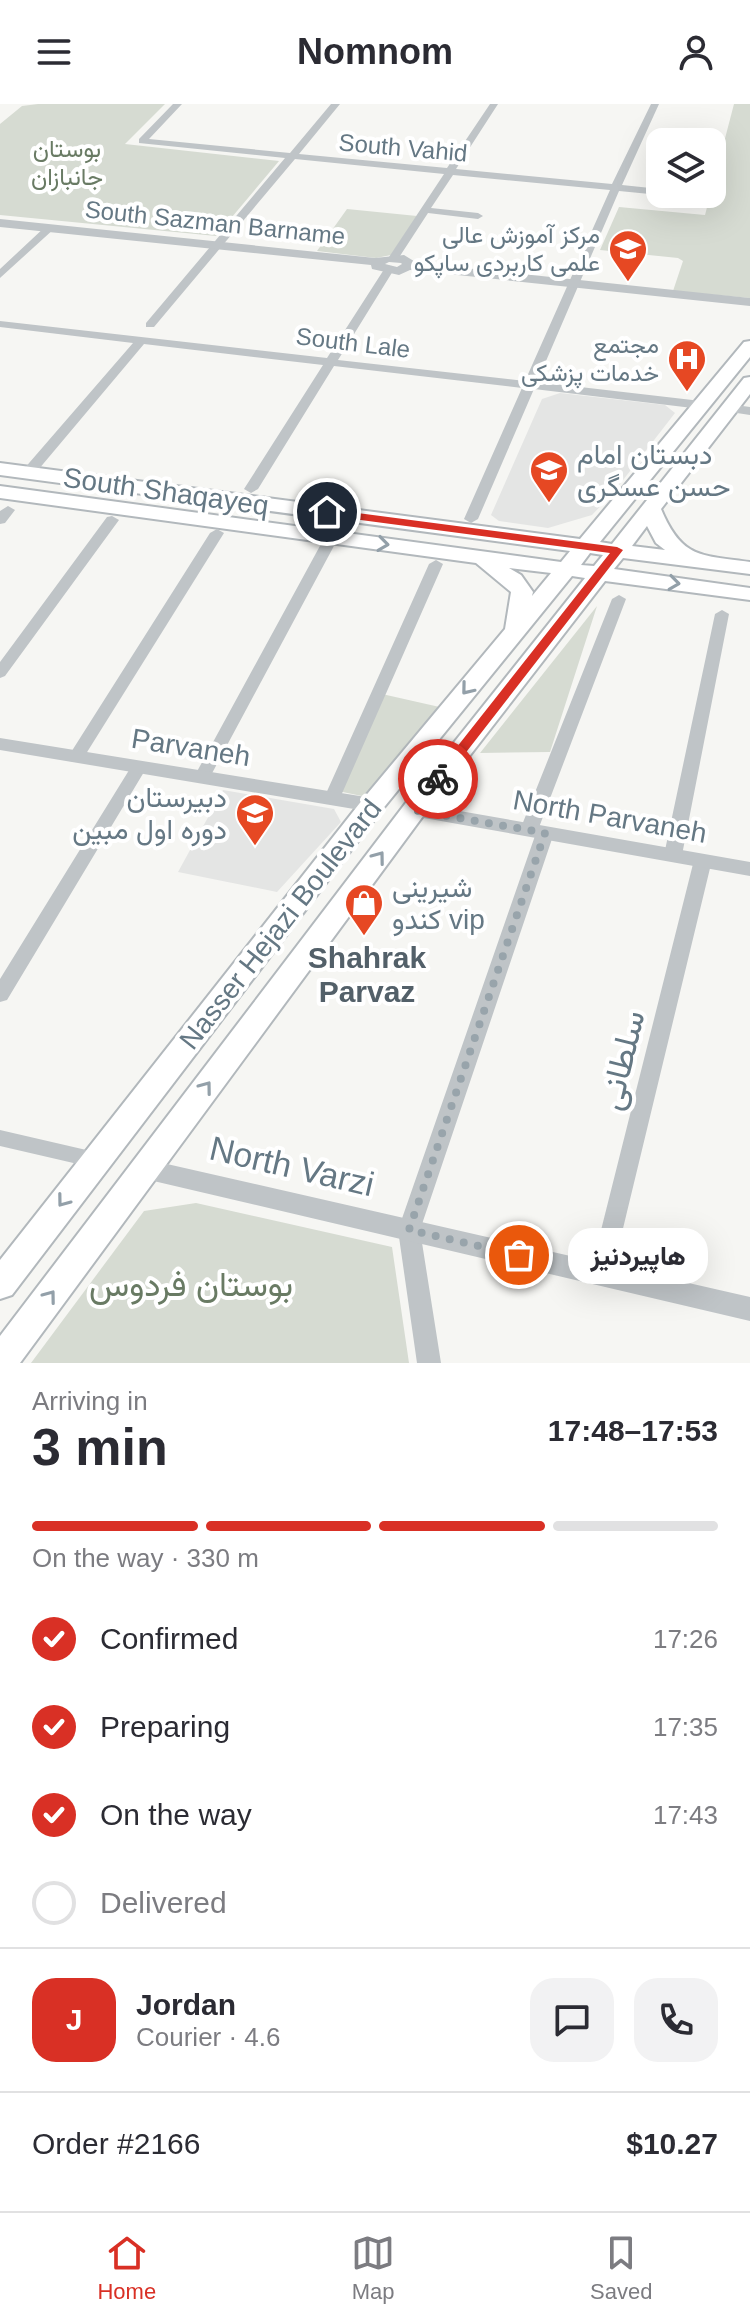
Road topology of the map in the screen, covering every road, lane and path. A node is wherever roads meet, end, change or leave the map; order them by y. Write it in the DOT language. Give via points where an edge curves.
graph roads {
  1 [pos="178,104"];
  2 [pos="336,104"];
  3 [pos="494,104"];
  4 [pos="655,104"];
  5 [pos="290,158"];
  6 [pos="451,173"];
  7 [pos="615,189"];
  8 [pos="646,191"];
  9 [pos="426,210"];
  10 [pos="478,216"];
  11 [pos="0,223"];
  12 [pos="50,228"];
  13 [pos="217,245"];
  14 [pos="387,263"];
  15 [pos="0,275"];
  16 [pos="574,284"];
  17 [pos="750,302"];
  18 [pos="0,324"];
  19 [pos="150,325"];
  20 [pos="141,341"];
  21 [pos="750,346"];
  22 [pos="331,362"];
  23 [pos="750,382"];
  24 [pos="530,385"];
  25 [pos="701,405"];
  26 [pos="728,408"];
  27 [pos="750,411"];
  28 [pos="0,469"];
  29 [pos="28,473"];
  30 [pos="251,489"];
  31 [pos="3,507"];
  32 [pos="650,508"];
  33 [pos="471,519"];
  34 [pos="112,520"];
  35 [pos="608,520"];
  36 [pos="217,533"];
  37 [pos="518,537"];
  38 [pos="328,544"];
  39 [pos="587,546"];
  40 [pos="617,550"];
  41 [pos="478,557"];
  42 [pos="693,560"];
  43 [pos="436,564"];
  44 [pos="750,568"];
  45 [pos="568,569"];
  46 [pos="598,573"];
  47 [pos="750,594"];
  48 [pos="619,599"];
  49 [pos="722,614"];
  50 [pos="516,628"];
  51 [pos="0,673"];
  52 [pos="0,744"];
  53 [pos="76,757"];
  54 [pos="139,767"];
  55 [pos="202,777"];
  56 [pos="332,798"];
  57 [pos="372,805"];
  58 [pos="414,810"];
  59 [pos="537,832"];
  60 [pos="673,855"];
  61 [pos="703,860"];
  62 [pos="750,869"];
  63 [pos="0,995"];
  64 [pos="0,1138"];
  65 [pos="95,1160"];
  66 [pos="145,1169"];
  67 [pos="409,1230"];
  68 [pos="601,1274"];
  69 [pos="0,1285"];
  70 [pos="750,1309"];
  71 [pos="1,1361"];
  72 [pos="429,1363"];
  1 -- 5 [label="street, South Vahid" via="142,141"];
  2 -- 5 [label="street"];
  3 -- 6 [label="street"];
  4 -- 7 [label="street"];
  5 -- 6 [label="street, South Vahid"];
  5 -- 13 [label="street"];
  6 -- 7 [label="street, South Vahid"];
  6 -- 9 [label="street"];
  7 -- 8 [label="street, South Vahid"];
  7 -- 16 [label="street"];
  9 -- 10 [label="street"];
  9 -- 14 [label="street"];
  11 -- 12 [label="street, South Sazman Barname"];
  12 -- 13 [label="street, South Sazman Barname"];
  12 -- 15 [label="street"];
  13 -- 14 [label="street, South Sazman Barname"];
  13 -- 19 [label="street"];
  14 -- 16 [label="street" via="407,260 410,266"];
  14 -- 22 [label="street"];
  16 -- 17 [label="street"];
  16 -- 24 [label="street"];
  18 -- 20 [label="street, South Lale"];
  20 -- 22 [label="street, South Lale"];
  20 -- 29 [label="street"];
  21 -- 25 [label="main road, Nasser Hejazi Boulevard"];
  22 -- 24 [label="street, South Lale"];
  22 -- 30 [label="street"];
  23 -- 26 [label="main road, Nasser Hejazi Boulevard"];
  24 -- 25 [label="street, South Lale"];
  24 -- 33 [label="street"];
  25 -- 35 [label="main road, Nasser Hejazi Boulevard"];
  26 -- 27 [label="street"];
  26 -- 32 [label="main road, Nasser Hejazi Boulevard"];
  28 -- 29 [label="main road, South Shaqayeq"];
  29 -- 37 [label="main road, South Shaqayeq"];
  31 -- 41 [label="main road, South Shaqayeq, one-way"];
  32 -- 40 [label="main road, Nasser Hejazi Boulevard"];
  32 -- 42 [label="main road" via="663,539"];
  34 -- 51 [label="street"];
  35 -- 37 [label="main road" via="566,534"];
  35 -- 39 [label="main road, Nasser Hejazi Boulevard"];
  36 -- 53 [label="street"];
  37 -- 39 [label="main road, South Shaqayeq"];
  38 -- 55 [label="street"];
  39 -- 40 [label="main road, South Shaqayeq"];
  39 -- 45 [label="main road, Nasser Hejazi Boulevard"];
  40 -- 42 [label="main road, South Shaqayeq"];
  40 -- 46 [label="main road, Nasser Hejazi Boulevard"];
  41 -- 45 [label="main road, South Shaqayeq"];
  41 -- 50 [label="main road" via="522,592"];
  42 -- 44 [label="main road, South Shaqayeq"];
  43 -- 56 [label="street"];
  45 -- 46 [label="main road, South Shaqayeq"];
  45 -- 50 [label="main road, Nasser Hejazi Boulevard"];
  46 -- 47 [label="main road, South Shaqayeq, one-way"];
  46 -- 58 [label="main road, Nasser Hejazi Boulevard"];
  48 -- 59 [label="street"];
  49 -- 60 [label="street"];
  50 -- 57 [label="main road, Nasser Hejazi Boulevard, one-way"];
  52 -- 53 [label="street, Parvaneh"];
  53 -- 54 [label="street, Parvaneh"];
  54 -- 55 [label="street, Parvaneh"];
  54 -- 63 [label="street"];
  55 -- 56 [label="street, Parvaneh"];
  56 -- 57 [label="street, Parvaneh"];
  57 -- 65 [label="main road, Nasser Hejazi Boulevard"];
  58 -- 59 [label="street, North Parvaneh"];
  66 -- 58 [label="main road, Nasser Hejazi Boulevard, one-way"];
  59 -- 60 [label="street, North Parvaneh"];
  59 -- 67 [label="street"];
  60 -- 61 [label="street, North Parvaneh"];
  61 -- 62 [label="street, North Parvaneh"];
  61 -- 68 [label="street, سلطانی"];
  64 -- 65 [label="street"];
  65 -- 69 [label="main road, Nasser Hejazi Boulevard, one-way"];
  66 -- 67 [label="street, North Varzi"];
  71 -- 66 [label="main road, Nasser Hejazi Boulevard, one-way"];
  67 -- 68 [label="street, North Varzi"];
  67 -- 72 [label="street"];
  68 -- 70 [label="street, North Varzi"];
}
